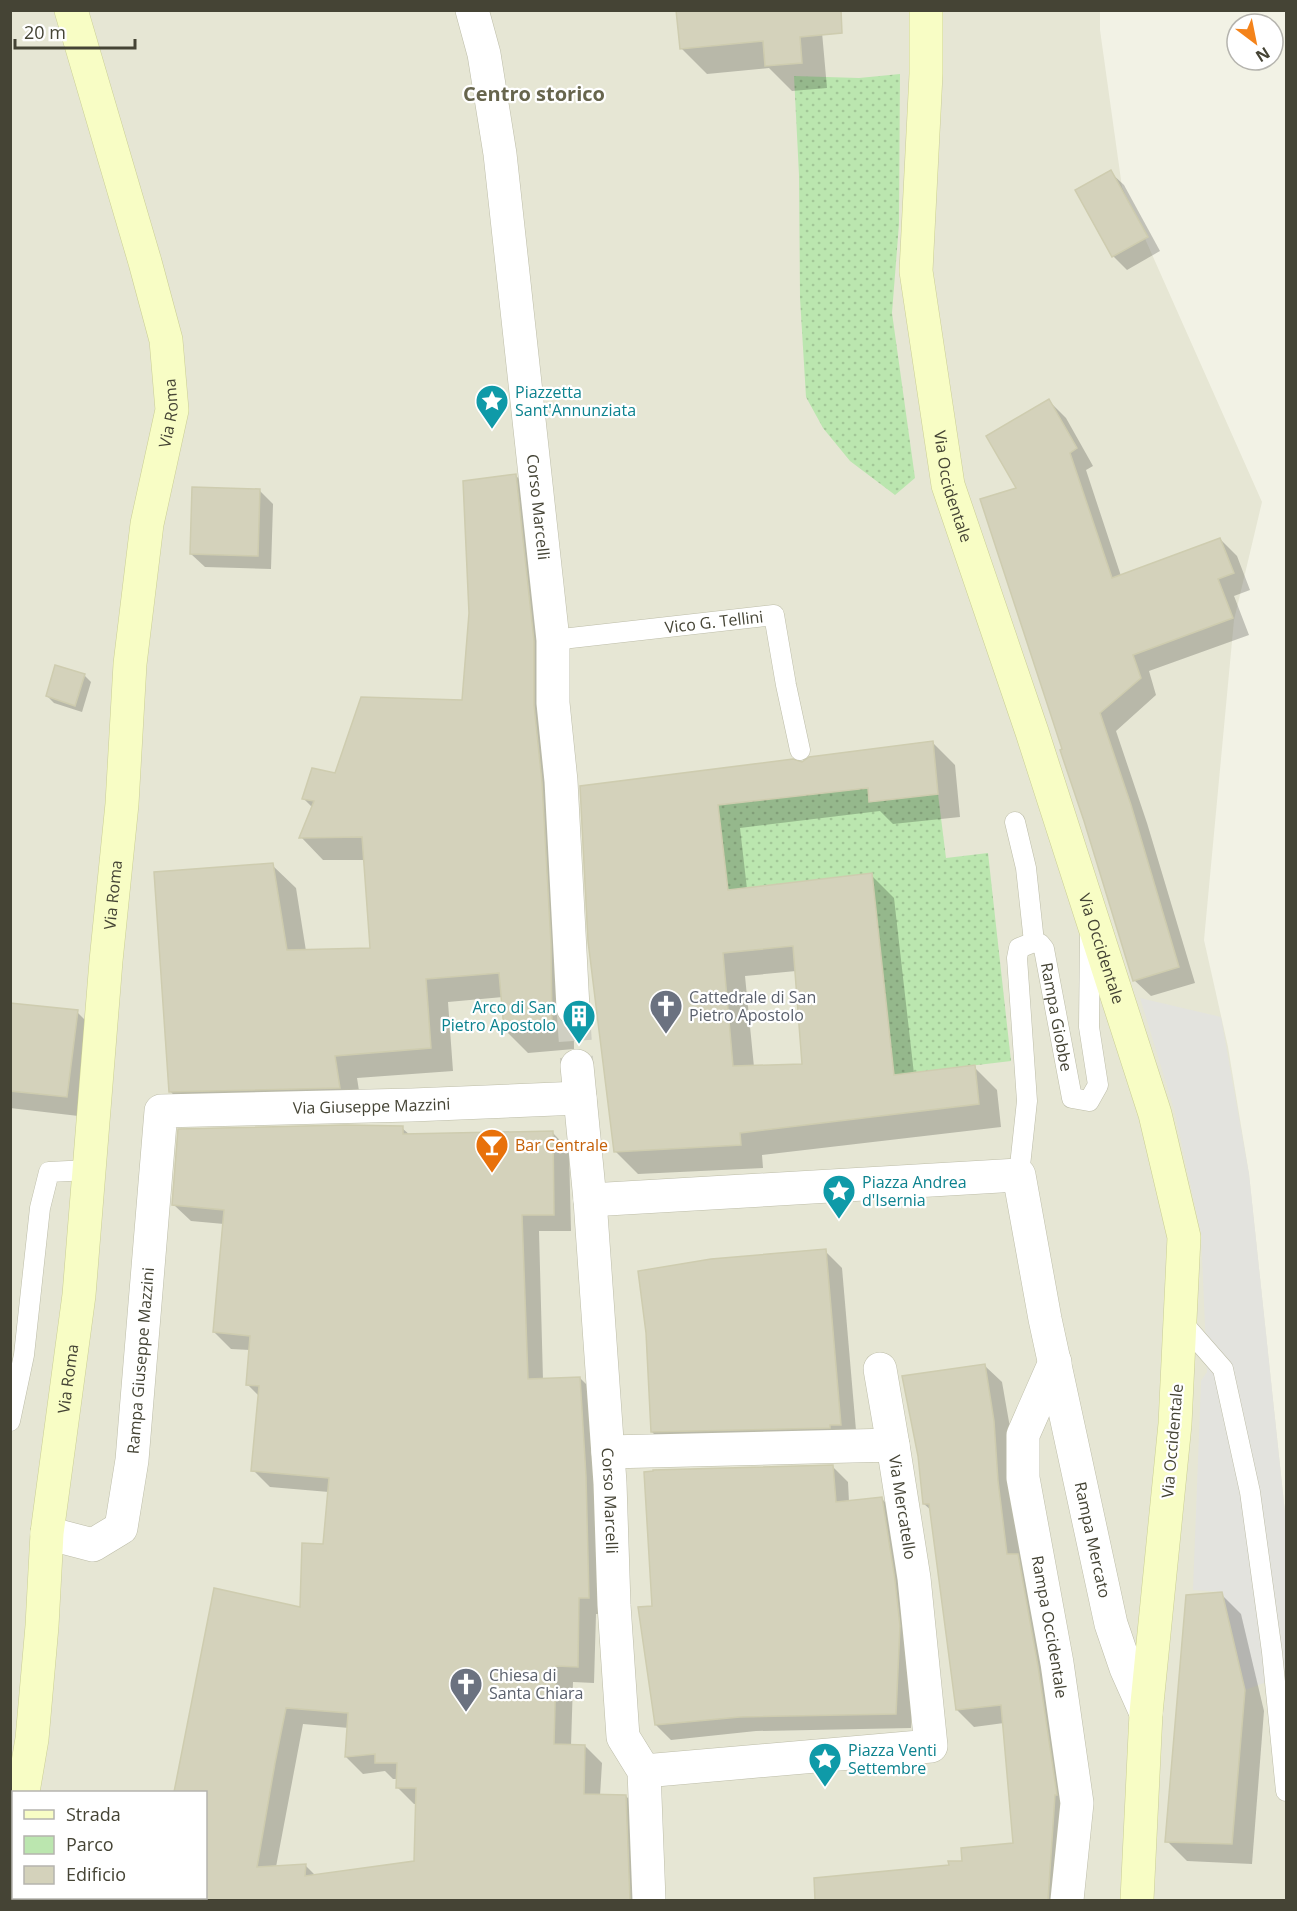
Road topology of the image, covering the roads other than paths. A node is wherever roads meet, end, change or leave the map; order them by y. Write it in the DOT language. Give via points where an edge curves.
graph roads {
  1 [pos="71,10"];
  2 [pos="472,10"];
  3 [pos="926,10"];
  4 [pos="553,640"];
  5 [pos="800,750"];
  6 [pos="1015,822"];
  7 [pos="1090,913"];
  8 [pos="1034,942"];
  9 [pos="573,1008"];
  10 [pos="577,1066"];
  11 [pos="580,1098"];
  12 [pos="161,1111"];
  13 [pos="89,1170"];
  14 [pos="1019,1175"];
  15 [pos="590,1200"];
  16 [pos="1181,1321"];
  17 [pos="1055,1362"];
  18 [pos="880,1369"];
  19 [pos="10,1421"];
  20 [pos="892,1445"];
  21 [pos="608,1452"];
  22 [pos="46,1533"];
  23 [pos="1146,1713"];
  24 [pos="644,1772"];
  25 [pos="23,1791"];
  26 [pos="1287,1791"];
  27 [pos="648,1900"];
  28 [pos="1067,1900"];
  29 [pos="1137,1900"];
  1 -- 13 [label="main road, Via Roma" via="166,340 172,410 147,524 130,664 122,804"];
  2 -- 4 [label="street, Corso Marcelli" via="484,54 500,154"];
  3 -- 7 [label="main road, Via Occidentale" via="916,271 948,485"];
  4 -- 5 [label="lane, Vico G. Tellini" via="774,615"];
  4 -- 9 [label="street, Corso Marcelli" via="553,703"];
  6 -- 8 [label="lane" via="1026,868"];
  7 -- 8 [label="lane, Rampa Giobbe" via="1089,1027 1098,1085 1089,1101 1072,1098 1044,949"];
  7 -- 16 [label="main road, Via Occidentale" via="1155,1114 1184,1237"];
  8 -- 14 [label="lane, Rampa Giobbe" via="1019,948 1017,957 1027,1101"];
  10 -- 11 [label="street, Corso Marcelli"];
  11 -- 12 [label="street, Via Giuseppe Mazzini"];
  11 -- 15 [label="street, Corso Marcelli"];
  12 -- 22 [label="street, Rampa Giuseppe Mazzini" via="132,1460 121,1528 93,1545"];
  13 -- 19 [label="lane" via="49,1172 40,1208 24,1355"];
  13 -- 22 [label="main road, Via Roma" via="79,1294"];
  14 -- 15 [label="street"];
  14 -- 17 [label="street, Rampa Mercato"];
  15 -- 21 [label="street, Corso Marcelli"];
  16 -- 23 [label="main road, Via Occidentale" via="1175,1424"];
  16 -- 26 [label="lane" via="1223,1369 1250,1492"];
  17 -- 23 [label="street, Rampa Mercato" via="1111,1624"];
  17 -- 28 [label="street, Rampa Occidentale" via="1023,1435 1023,1478 1057,1663 1077,1803"];
  18 -- 20 [label="street"];
  20 -- 21 [label="street, Via Mercatello"];
  20 -- 24 [label="street, Via Mercatello" via="914,1578 930,1746"];
  21 -- 24 [label="street, Corso Marcelli" via="623,1737"];
  22 -- 25 [label="main road, Via Roma" via="42,1626"];
  23 -- 29 [label="main road, Via Occidentale"];
  24 -- 27 [label="street, Corso Marcelli"];
}
